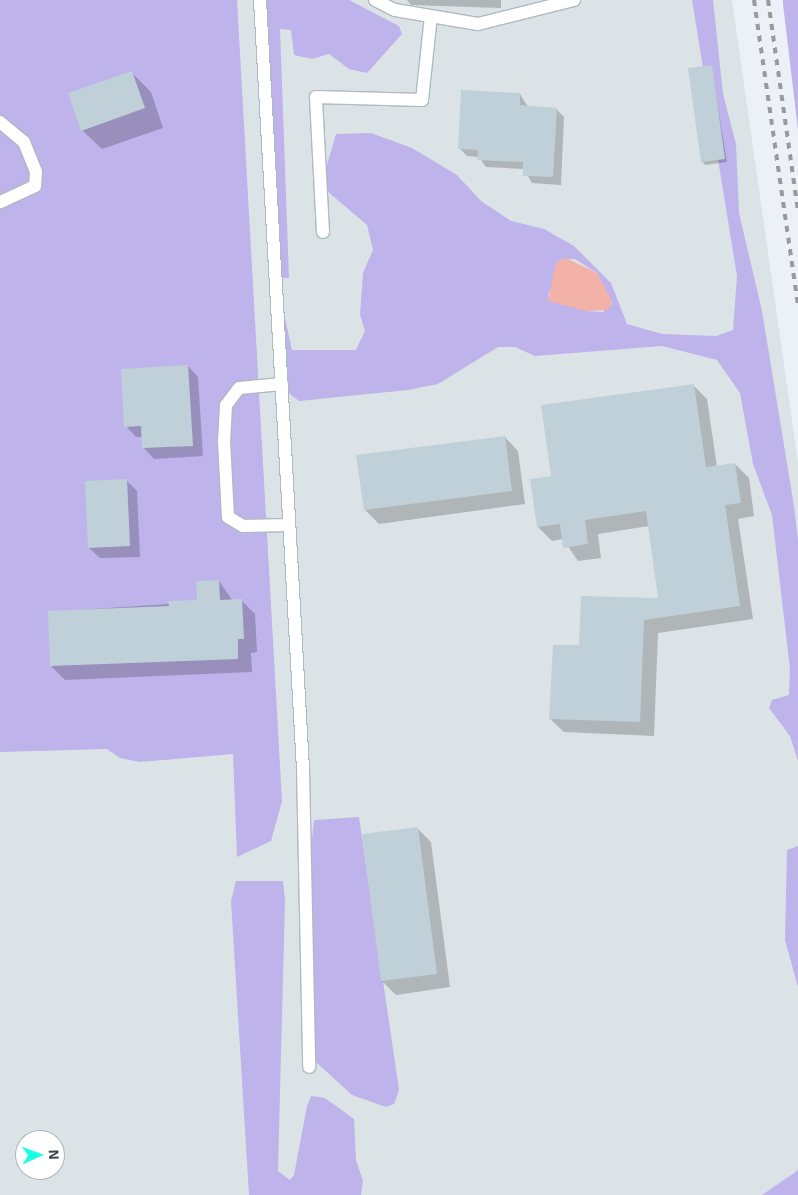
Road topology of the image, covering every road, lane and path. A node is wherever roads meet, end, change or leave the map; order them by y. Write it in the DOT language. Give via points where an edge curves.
graph roads {
  1 [pos="260,0"];
  2 [pos="375,0"];
  3 [pos="574,0"];
  4 [pos="432,16"];
  5 [pos="0,122"];
  6 [pos="0,202"];
  7 [pos="323,232"];
  8 [pos="282,384"];
  9 [pos="288,525"];
  10 [pos="309,1067"];
  1 -- 8 [label="lane"];
  2 -- 4 [label="lane" via="395,10"];
  3 -- 4 [label="lane" via="478,24"];
  4 -- 7 [label="lane" via="422,100 316,97"];
  5 -- 6 [label="lane" via="24,142 36,172 35,186"];
  8 -- 9 [label="lane"];
  8 -- 9 [label="lane" via="239,388 226,406 224,441 228,517 243,526"];
  9 -- 10 [label="lane" via="302,769"];
}
